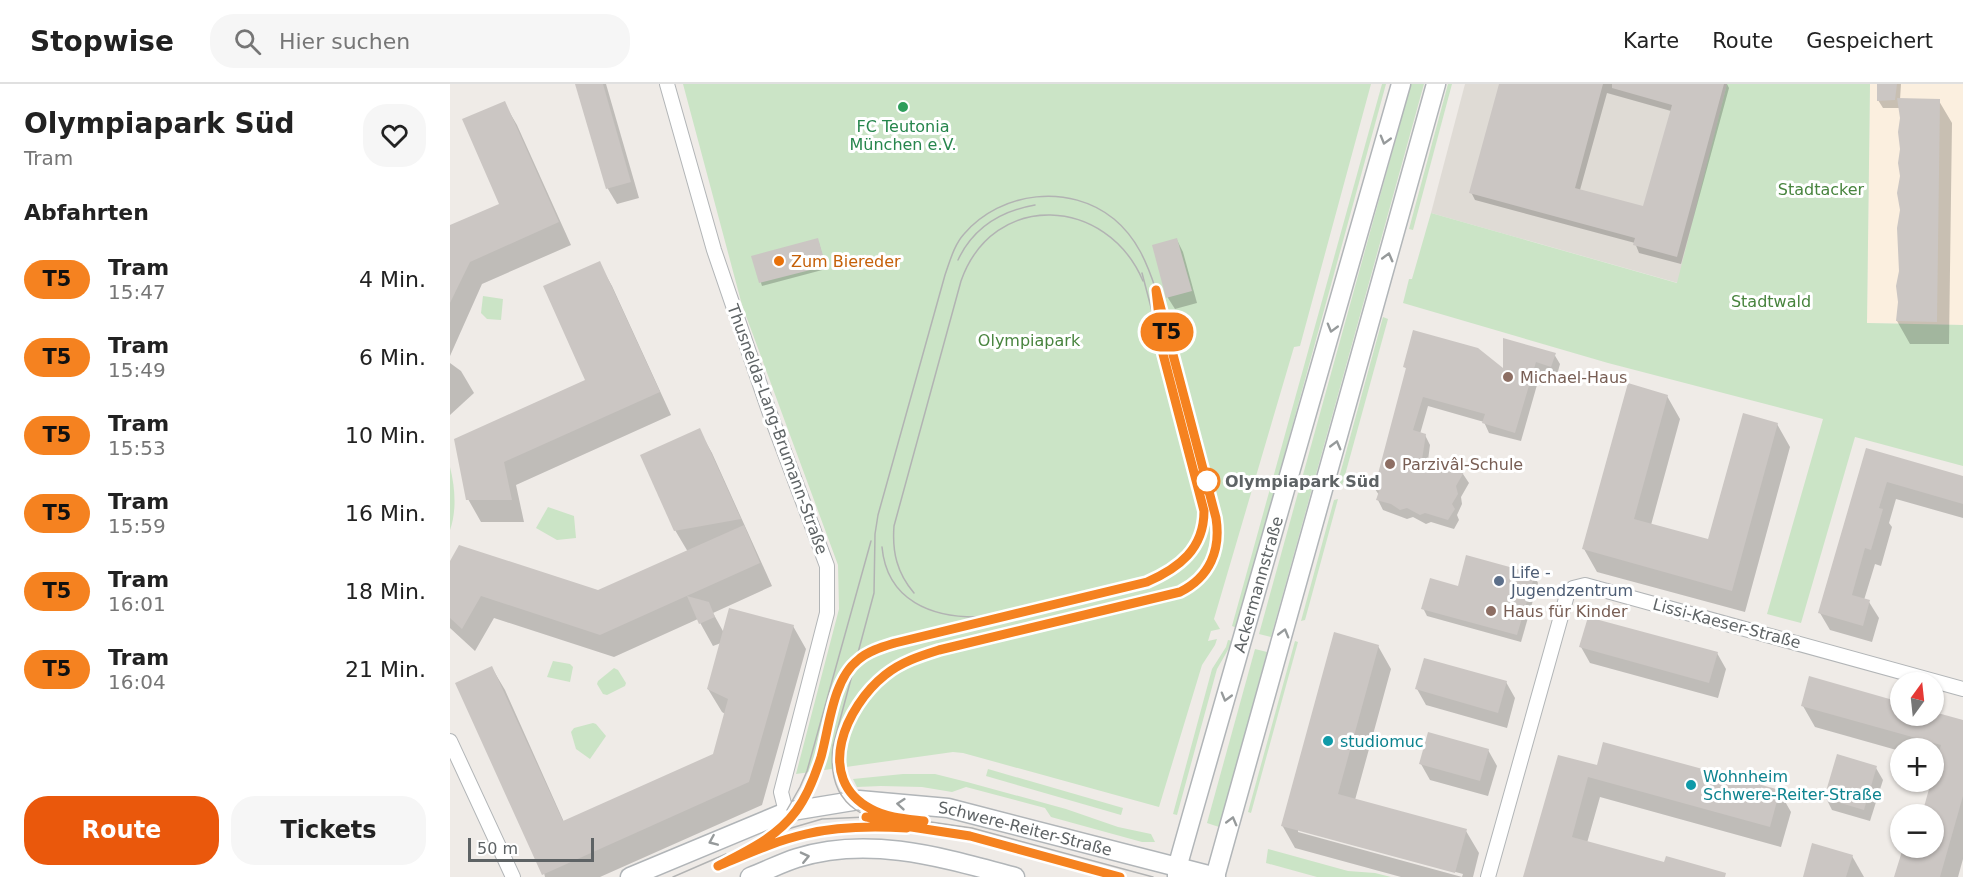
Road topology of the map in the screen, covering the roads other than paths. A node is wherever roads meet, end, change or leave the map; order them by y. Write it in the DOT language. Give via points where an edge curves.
graph roads {
  1 [pos="667,84"];
  2 [pos="1401,84"];
  3 [pos="1436,84"];
  4 [pos="1963,688"];
  5 [pos="450,741"];
  6 [pos="786,812"];
  7 [pos="1177,872"];
  8 [pos="513,877"];
  9 [pos="630,877"];
  10 [pos="750,877"];
  11 [pos="1014,877"];
  12 [pos="1215,877"];
  13 [pos="1488,877"];
  1 -- 6 [label="street, Thusnelda-Lang-Brumann-Straße" via="714,250 827,566 827,613 781,792"];
  2 -- 7 [label="main road, Ackermannstraße, one-way"];
  12 -- 3 [label="main road, one-way"];
  4 -- 13 [label="street, Lissi-Kaeser-Straße" via="1585,585 1573,588 1567,595"];
  5 -- 8 [label="street"];
  7 -- 6 [label="main road, Schwere-Reiter-Straße, one-way" via="948,808 859,800"];
  6 -- 9 [label="main road, Schwere-Reiter-Straße, one-way"];
  7 -- 12 [label="main road, Schwere-Reiter-Straße"];
  10 -- 11 [label="main road, one-way" via="799,858 851,848 899,850"];
}
